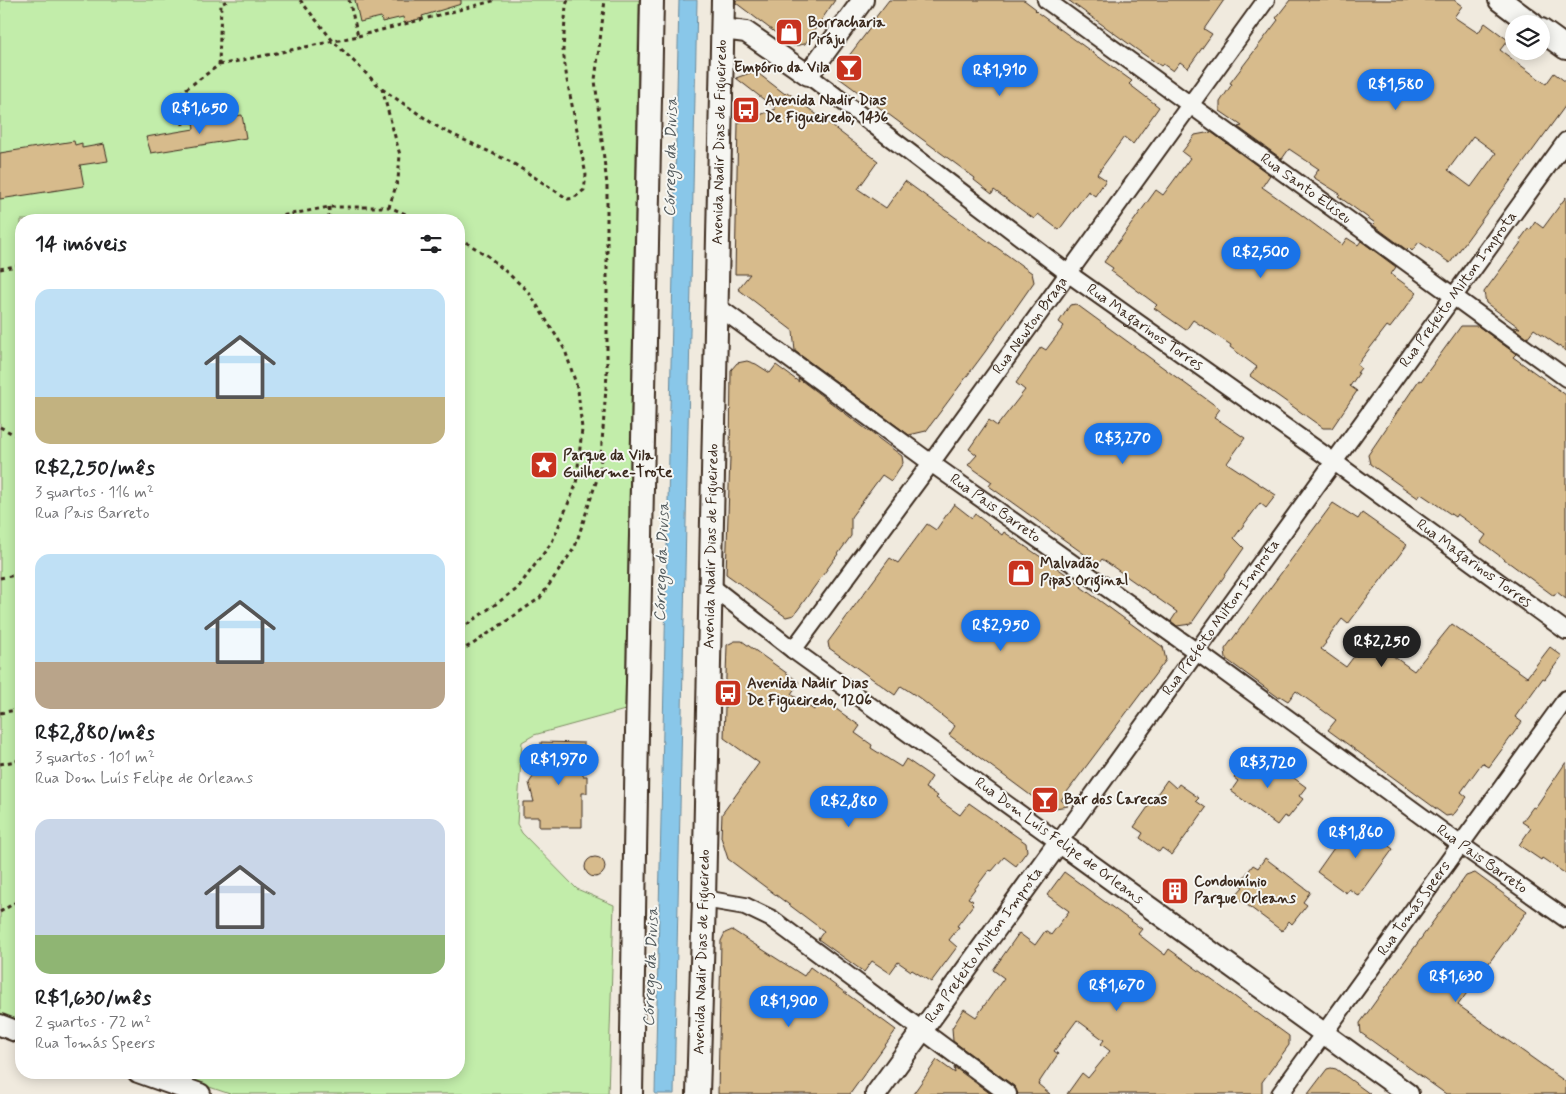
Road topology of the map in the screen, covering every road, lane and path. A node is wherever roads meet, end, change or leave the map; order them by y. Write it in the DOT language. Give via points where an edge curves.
graph roads {
  1 [pos="229,0"];
  2 [pos="300,0"];
  3 [pos="349,0"];
  4 [pos="498,0"];
  5 [pos="568,0"];
  6 [pos="605,0"];
  7 [pos="652,0"];
  8 [pos="723,0"];
  9 [pos="863,0"];
  10 [pos="1046,0"];
  11 [pos="1266,0"];
  12 [pos="1500,0"];
  13 [pos="1520,15"];
  14 [pos="723,29"];
  15 [pos="358,36"];
  16 [pos="1550,36"];
  17 [pos="332,41"];
  18 [pos="1566,48"];
  19 [pos="219,65"];
  20 [pos="808,75"];
  21 [pos="382,90"];
  22 [pos="1189,104"];
  23 [pos="183,125"];
  24 [pos="1566,141"];
  25 [pos="329,207"];
  26 [pos="389,207"];
  27 [pos="292,214"];
  28 [pos="330,214"];
  29 [pos="406,214"];
  30 [pos="465,242"];
  31 [pos="15,266"];
  32 [pos="0,269"];
  33 [pos="1069,274"];
  34 [pos="1453,296"];
  35 [pos="717,306"];
  36 [pos="1566,378"];
  37 [pos="0,427"];
  38 [pos="15,435"];
  39 [pos="1333,461"];
  40 [pos="932,463"];
  41 [pos="15,575"];
  42 [pos="0,578"];
  43 [pos="711,586"];
  44 [pos="465,626"];
  45 [pos="1566,631"];
  46 [pos="465,648"];
  47 [pos="793,650"];
  48 [pos="1197,652"];
  49 [pos="1566,699"];
  50 [pos="15,710"];
  51 [pos="0,712"];
  52 [pos="15,761"];
  53 [pos="0,764"];
  54 [pos="1059,842"];
  55 [pos="1461,845"];
  56 [pos="704,899"];
  57 [pos="15,902"];
  58 [pos="0,912"];
  59 [pos="1566,919"];
  60 [pos="0,1025"];
  61 [pos="15,1030"];
  62 [pos="922,1032"];
  63 [pos="1324,1033"];
  64 [pos="158,1079"];
  65 [pos="200,1094"];
  66 [pos="631,1094"];
  67 [pos="698,1094"];
  68 [pos="876,1094"];
  69 [pos="1008,1094"];
  70 [pos="1280,1094"];
  71 [pos="1408,1094"];
  1 -- 19 [label="path" via="221,4"];
  2 -- 17 [label="path"];
  3 -- 15 [label="path"];
  4 -- 15 [label="path"];
  5 -- 21 [label="path" via="562,50 586,175 584,190 574,198 568,199 511,162 441,129"];
  6 -- 46 [label="path" via="595,80 607,185 606,374 600,470 576,546 540,598"];
  7 -- 66 [label="main road"];
  8 -- 14 [label="main road, Avenida Nadir Dias de Figueiredo"];
  9 -- 20 [label="street"];
  10 -- 22 [label="street, Rua Santo Eliseu"];
  11 -- 22 [label="street, Rua Newton Braga"];
  12 -- 13 [label="main road"];
  14 -- 20 [label="street, Rua Magarinos Torres" via="746,32"];
  14 -- 35 [label="main road, Avenida Nadir Dias de Figueiredo"];
  15 -- 17 [label="path"];
  16 -- 18 [label="main road"];
  17 -- 19 [label="path"];
  17 -- 21 [label="path"];
  19 -- 23 [label="path" via="179,94"];
  20 -- 33 [label="street, Rua Magarinos Torres"];
  21 -- 26 [label="path" via="400,155 398,180"];
  22 -- 33 [label="street, Rua Newton Braga"];
  22 -- 34 [label="street, Rua Santo Eliseu"];
  24 -- 34 [label="street, Rua Prefeito Milton Improta"];
  25 -- 26 [label="path"];
  25 -- 27 [label="path"];
  25 -- 28 [label="path"];
  26 -- 29 [label="path"];
  30 -- 44 [label="path" via="488,256 528,291 565,350 578,390 582,429 576,485 552,542 517,589"];
  31 -- 32 [label="path"];
  33 -- 39 [label="street, Rua Magarinos Torres"];
  33 -- 40 [label="street, Rua Newton Braga"];
  34 -- 36 [label="street, Rua Santo Eliseu"];
  34 -- 39 [label="street, Rua Prefeito Milton Improta"];
  35 -- 40 [label="street, Rua Pais Barreto"];
  35 -- 43 [label="main road, Avenida Nadir Dias de Figueiredo"];
  37 -- 38 [label="path"];
  39 -- 45 [label="street, Rua Magarinos Torres"];
  39 -- 48 [label="street, Rua Prefeito Milton Improta"];
  40 -- 47 [label="street, Rua Newton Braga"];
  40 -- 48 [label="street, Rua Pais Barreto"];
  41 -- 42 [label="path"];
  43 -- 47 [label="street, Rua Dom Luís Felipe de Orleans"];
  43 -- 56 [label="main road, Avenida Nadir Dias de Figueiredo"];
  47 -- 54 [label="street, Rua Dom Luís Felipe de Orleans"];
  48 -- 54 [label="street, Rua Prefeito Milton Improta"];
  48 -- 55 [label="street, Rua Pais Barreto"];
  49 -- 55 [label="street, Rua Tomás Speers"];
  50 -- 51 [label="path"];
  52 -- 53 [label="path"];
  54 -- 62 [label="street, Rua Prefeito Milton Improta"];
  54 -- 63 [label="street, Rua Dom Luís Felipe de Orleans"];
  55 -- 59 [label="street, Rua Pais Barreto"];
  55 -- 63 [label="street, Rua Tomás Speers"];
  56 -- 62 [label="street" via="745,906 772,920"];
  56 -- 67 [label="main road, Avenida Nadir Dias de Figueiredo"];
  57 -- 58 [label="path"];
  60 -- 61 [label="street"];
  62 -- 68 [label="street, Rua Prefeito Milton Improta"];
  62 -- 69 [label="street"];
  63 -- 70 [label="street, Rua Tomás Speers"];
  63 -- 71 [label="street, Rua Dom Luís Felipe de Orleans"];
  64 -- 65 [label="street"];
}
